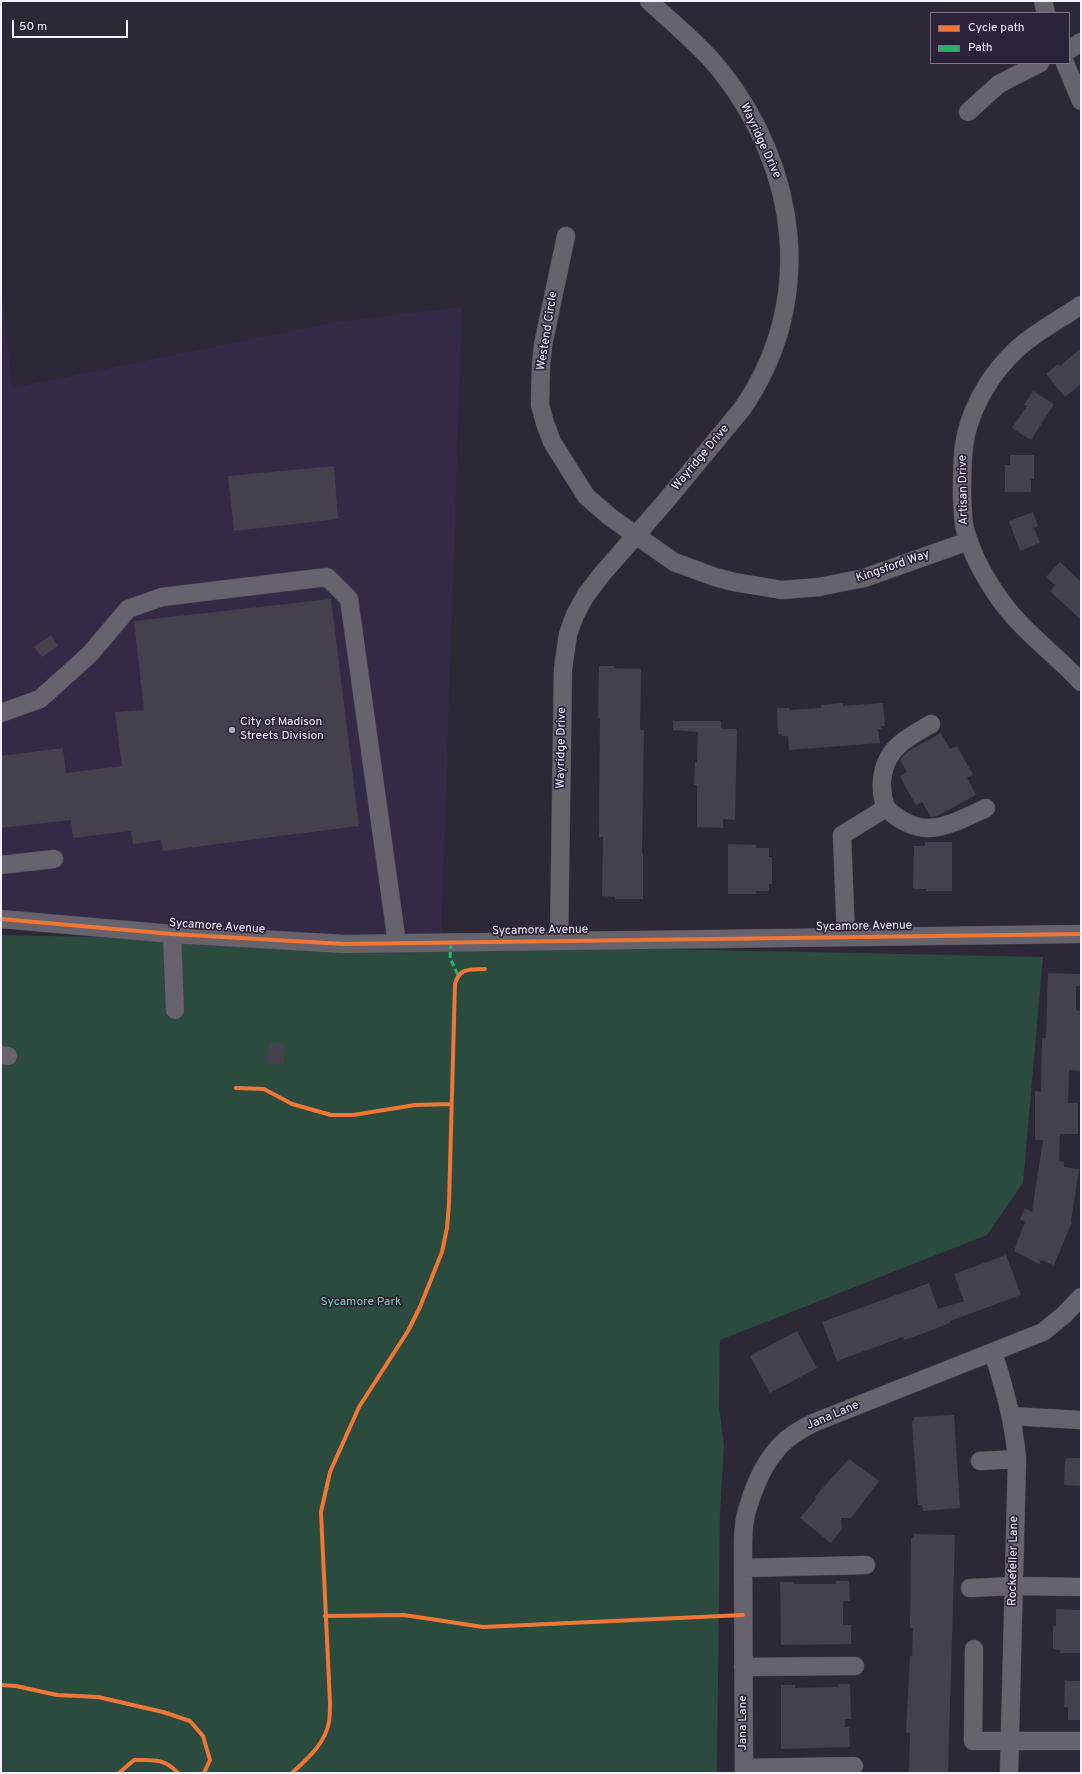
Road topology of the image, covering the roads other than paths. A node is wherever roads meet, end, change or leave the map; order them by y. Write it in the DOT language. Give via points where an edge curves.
graph roads {
  1 [pos="649,1"];
  2 [pos="1043,1"];
  3 [pos="1046,12"];
  4 [pos="1081,42"];
  5 [pos="1070,49"];
  6 [pos="1038,64"];
  7 [pos="1066,64"];
  8 [pos="1081,101"];
  9 [pos="968,112"];
  10 [pos="566,236"];
  11 [pos="1081,305"];
  12 [pos="636,536"];
  13 [pos="969,541"];
  14 [pos="1081,682"];
  15 [pos="1,713"];
  16 [pos="931,724"];
  17 [pos="886,808"];
  18 [pos="986,808"];
  19 [pos="54,859"];
  20 [pos="1,865"];
  21 [pos="1,919"];
  22 [pos="172,934"];
  23 [pos="1081,934"];
  24 [pos="846,938"];
  25 [pos="559,941"];
  26 [pos="397,943"];
  27 [pos="175,1010"];
  28 [pos="1081,1297"];
  29 [pos="993,1352"];
  30 [pos="1011,1416"];
  31 [pos="1081,1420"];
  32 [pos="1017,1459"];
  33 [pos="980,1461"];
  34 [pos="866,1565"];
  35 [pos="743,1568"];
  36 [pos="1014,1586"];
  37 [pos="1081,1587"];
  38 [pos="970,1588"];
  39 [pos="974,1649"];
  40 [pos="855,1666"];
  41 [pos="743,1667"];
  42 [pos="1010,1741"];
  43 [pos="1081,1741"];
  44 [pos="854,1766"];
  45 [pos="744,1770"];
  46 [pos="1009,1773"];
  1 -- 12 [label="street, Wayridge Drive" via="707,55 749,112 780,182 789,233 790,259 789,282 778,339 761,379 742,409"];
  2 -- 3 [label="street"];
  4 -- 5 [label="street"];
  6 -- 9 [label="street" via="999,84"];
  7 -- 8 [label="street"];
  10 -- 12 [label="street, Westend Circle" via="543,344 542,411 552,442 586,496"];
  11 -- 13 [label="street, Artisan Drive" via="1018,348 995,375 980,399 964,445 963,520"];
  12 -- 13 [label="street, Kingsford Way" via="674,562 734,582 782,590 819,587 864,578"];
  12 -- 25 [label="street, Wayridge Drive" via="586,595 575,615 564,652"];
  13 -- 14 [label="street, Artisan Drive" via="983,573 999,599 1024,628"];
  15 -- 26 [label="street" via="40,699 90,654 128,610 162,597 327,576 349,599"];
  16 -- 17 [label="street" via="900,744 890,754 881,785"];
  17 -- 18 [label="street" via="896,818 911,826 929,829 947,825"];
  17 -- 24 [label="street" via="842,835"];
  19 -- 20 [label="street"];
  21 -- 22 [label="street, Sycamore Avenue"];
  22 -- 26 [label="street, Sycamore Avenue" via="344,944"];
  22 -- 27 [label="street"];
  23 -- 24 [label="street, Sycamore Avenue"];
  24 -- 25 [label="street, Sycamore Avenue"];
  25 -- 26 [label="street, Sycamore Avenue"];
  28 -- 29 [label="street, Jana Lane" via="1044,1332"];
  29 -- 30 [label="street, Rockefeller Lane"];
  29 -- 35 [label="street, Jana Lane" via="813,1423 794,1434 764,1467 748,1507 744,1524"];
  30 -- 31 [label="street"];
  30 -- 32 [label="street, Rockefeller Lane"];
  32 -- 33 [label="street"];
  32 -- 36 [label="street, Rockefeller Lane"];
  34 -- 35 [label="street"];
  35 -- 41 [label="street, Jana Lane"];
  36 -- 37 [label="street"];
  36 -- 38 [label="street"];
  36 -- 42 [label="street, Rockefeller Lane"];
  39 -- 42 [label="street" via="973,1741"];
  40 -- 41 [label="street"];
  41 -- 45 [label="street, Jana Lane"];
  42 -- 43 [label="street"];
  42 -- 46 [label="street, Rockefeller Lane"];
  44 -- 45 [label="street"];
}
